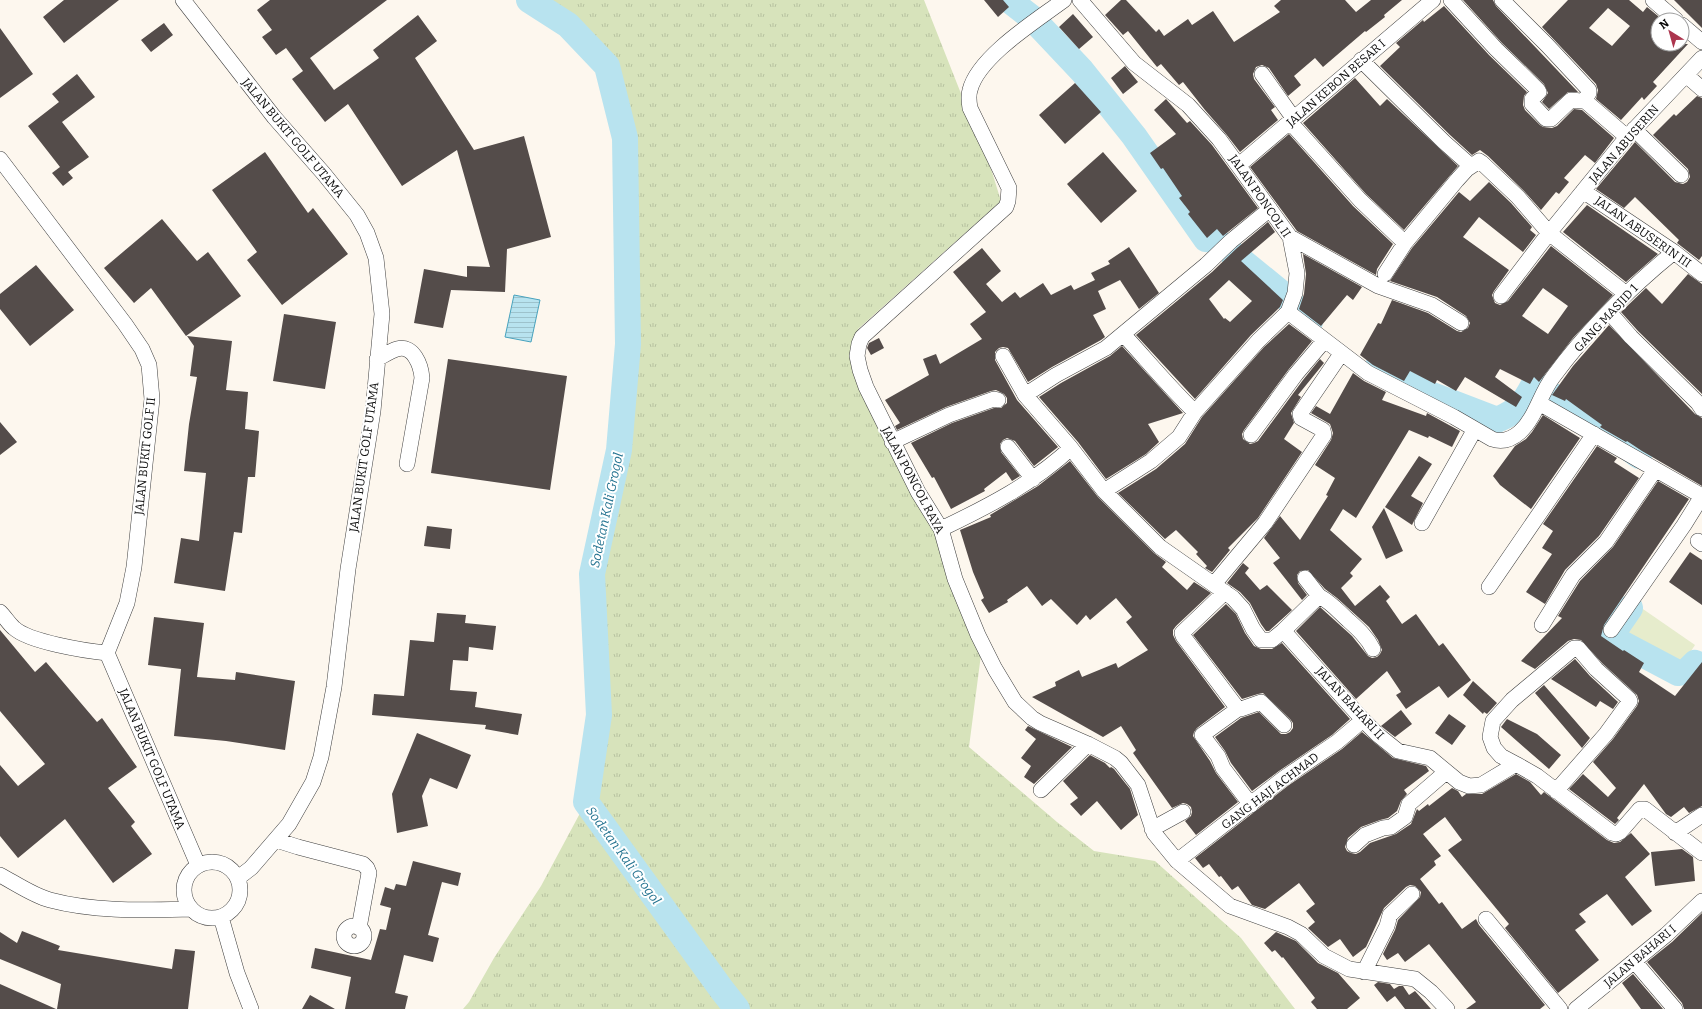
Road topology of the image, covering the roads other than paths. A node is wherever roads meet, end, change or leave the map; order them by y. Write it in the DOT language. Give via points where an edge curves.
graph roads {
  1 [pos="183,0"];
  2 [pos="1064,0"];
  3 [pos="1080,0"];
  4 [pos="1433,0"];
  5 [pos="1451,0"];
  6 [pos="1502,0"];
  7 [pos="1653,0"];
  8 [pos="1667,12"];
  9 [pos="1690,32"];
  10 [pos="1702,42"];
  11 [pos="1702,58"];
  12 [pos="1361,60"];
  13 [pos="1262,74"];
  14 [pos="1686,75"];
  15 [pos="1702,89"];
  16 [pos="1584,100"];
  17 [pos="1292,121"];
  18 [pos="1630,133"];
  19 [pos="0,159"];
  20 [pos="1239,165"];
  21 [pos="1471,166"];
  22 [pos="1681,176"];
  23 [pos="1583,191"];
  24 [pos="1270,209"];
  25 [pos="1549,233"];
  26 [pos="1290,236"];
  27 [pos="1404,243"];
  28 [pos="1674,252"];
  29 [pos="1385,274"];
  30 [pos="1702,274"];
  31 [pos="1620,289"];
  32 [pos="1501,296"];
  33 [pos="1290,307"];
  34 [pos="1610,313"];
  35 [pos="1461,323"];
  36 [pos="1123,334"];
  37 [pos="1324,341"];
  38 [pos="1341,354"];
  39 [pos="1003,356"];
  40 [pos="377,359"];
  41 [pos="1025,395"];
  42 [pos="1542,397"];
  43 [pos="998,400"];
  44 [pos="1702,409"];
  45 [pos="1195,412"];
  46 [pos="1475,428"];
  47 [pos="1594,434"];
  48 [pos="1251,435"];
  49 [pos="892,442"];
  50 [pos="1008,447"];
  51 [pos="1072,448"];
  52 [pos="407,464"];
  53 [pos="1655,470"];
  54 [pos="1033,479"];
  55 [pos="1104,491"];
  56 [pos="1702,496"];
  57 [pos="1422,523"];
  58 [pos="941,528"];
  59 [pos="1305,578"];
  60 [pos="1220,588"];
  61 [pos="1489,588"];
  62 [pos="1319,596"];
  63 [pos="0,612"];
  64 [pos="1542,625"];
  65 [pos="1611,630"];
  66 [pos="1283,632"];
  67 [pos="1373,649"];
  68 [pos="107,653"];
  69 [pos="1238,709"];
  70 [pos="1363,720"];
  71 [pos="1284,725"];
  72 [pos="1088,744"];
  73 [pos="1516,764"];
  74 [pos="1446,772"];
  75 [pos="1041,790"];
  76 [pos="1556,791"];
  77 [pos="1251,805"];
  78 [pos="1183,812"];
  79 [pos="1702,815"];
  80 [pos="1152,829"];
  81 [pos="1675,833"];
  82 [pos="276,840"];
  83 [pos="1354,845"];
  84 [pos="1702,853"];
  85 [pos="1177,861"];
  86 [pos="198,865"];
  87 [pos="0,875"];
  88 [pos="238,878"];
  89 [pos="1412,894"];
  90 [pos="191,909"];
  91 [pos="1699,909"];
  92 [pos="222,917"];
  93 [pos="1486,920"];
  94 [pos="359,928"];
  95 [pos="1634,961"];
  96 [pos="1364,972"];
  97 [pos="251,1009"];
  98 [pos="1447,1009"];
  99 [pos="1560,1009"];
  100 [pos="1576,1009"];
  101 [pos="1675,1009"];
  1 -- 40 [label="street, JALAN BUKIT GOLF UTAMA" via="274,118 357,214 376,258 382,314"];
  2 -- 49 [label="street, JALAN PONCOL RAYA" via="988,60 974,80 968,98 970,108 1009,188 1006,207 862,337 859,344 857,356 860,370"];
  3 -- 20 [label="street, JALAN PONCOL II" via="1134,63 1196,112"];
  4 -- 12 [label="street, JALAN KEBON BESAR I"];
  5 -- 16 [label="street" via="1538,90 1532,104 1546,119 1551,119 1571,100"];
  6 -- 16 [label="street" via="1589,90"];
  7 -- 8 [label="street"];
  9 -- 10 [label="street"];
  11 -- 14 [label="street, JALAN ABUSERIN"];
  12 -- 17 [label="street, JALAN KEBON BESAR I"];
  12 -- 21 [label="street"];
  13 -- 17 [label="street"];
  14 -- 15 [label="street"];
  14 -- 18 [label="street, JALAN ABUSERIN"];
  16 -- 18 [label="street"];
  17 -- 20 [label="street, JALAN KEBON BESAR I"];
  17 -- 27 [label="street" via="1360,200"];
  18 -- 22 [label="street"];
  18 -- 23 [label="street, JALAN ABUSERIN"];
  19 -- 68 [label="street, JALAN BUKIT GOLF II" via="117,312 142,349 149,365 152,399 134,567 127,603"];
  20 -- 24 [label="street, JALAN PONCOL II"];
  21 -- 25 [label="street" via="1479,161 1482,163 1518,197"];
  21 -- 27 [label="street"];
  23 -- 25 [label="street, JALAN ABUSERIN"];
  23 -- 28 [label="street, JALAN ABUSERIN III"];
  24 -- 26 [label="street, JALAN PONCOL II"];
  24 -- 36 [label="street"];
  25 -- 31 [label="street"];
  25 -- 32 [label="street, JALAN ABUSERIN"];
  26 -- 33 [label="street, JALAN PONCOL II" via="1297,273"];
  26 -- 35 [label="street" via="1378,286 1432,305"];
  27 -- 29 [label="street"];
  28 -- 30 [label="street, JALAN ABUSERIN III"];
  28 -- 34 [label="street, GANG MASJID 1" via="1626,294"];
  33 -- 37 [label="street, GANG MASJID 1"];
  33 -- 45 [label="street"];
  34 -- 42 [label="street, GANG MASJID 1" via="1585,338 1552,378"];
  34 -- 44 [label="street"];
  36 -- 41 [label="street" via="1106,348"];
  36 -- 45 [label="street"];
  37 -- 38 [label="street, GANG MASJID 1"];
  37 -- 48 [label="street"];
  38 -- 46 [label="street, GANG MASJID 1" via="1368,373"];
  38 -- 60 [label="street" via="1300,414 1301,418 1323,430 1324,435"];
  39 -- 41 [label="street"];
  40 -- 52 [label="street" via="398,348 405,348 416,358 422,372"];
  40 -- 82 [label="street, JALAN BUKIT GOLF UTAMA" via="373,412 348,569 335,679 321,757 313,782 289,824"];
  41 -- 51 [label="street"];
  42 -- 46 [label="street, GANG MASJID 1" via="1530,420 1513,437 1498,441"];
  42 -- 47 [label="street"];
  43 -- 49 [label="street" via="949,415"];
  45 -- 55 [label="street" via="1179,437 1151,461"];
  46 -- 57 [label="street"];
  47 -- 53 [label="street"];
  47 -- 61 [label="street"];
  49 -- 58 [label="street, JALAN PONCOL RAYA" via="918,492"];
  50 -- 54 [label="street"];
  51 -- 54 [label="street"];
  51 -- 55 [label="street"];
  53 -- 56 [label="street"];
  53 -- 64 [label="street" via="1606,542 1573,575"];
  54 -- 58 [label="street" via="992,504"];
  55 -- 60 [label="street" via="1160,547"];
  56 -- 65 [label="street"];
  58 -- 72 [label="street, JALAN PONCOL RAYA" via="955,579 978,635 1015,702 1040,723"];
  59 -- 62 [label="street"];
  60 -- 66 [label="street" via="1243,609 1261,640 1272,640"];
  60 -- 69 [label="street" via="1182,633"];
  62 -- 66 [label="street"];
  62 -- 67 [label="street" via="1329,601 1356,625"];
  63 -- 68 [label="street" via="15,629 35,638 80,650"];
  66 -- 70 [label="street, JALAN BAHARI II"];
  68 -- 86 [label="street, JALAN BUKIT GOLF UTAMA"];
  69 -- 71 [label="street" via="1261,702"];
  69 -- 77 [label="street" via="1202,735"];
  70 -- 74 [label="street, JALAN BAHARI II" via="1398,751 1430,758"];
  70 -- 77 [label="street, GANG HAJI ACHMAD"];
  72 -- 75 [label="street"];
  72 -- 80 [label="street, JALAN PONCOL RAYA" via="1115,758 1134,778"];
  73 -- 74 [label="street, JALAN BAHARI II" via="1491,780 1475,786 1459,782"];
  73 -- 76 [label="street"];
  73 -- 76 [label="street" via="1501,756 1494,748 1490,737 1493,722 1512,700 1574,648 1578,648 1630,702 1606,734"];
  74 -- 83 [label="street" via="1409,804 1405,817 1391,827 1365,835"];
  76 -- 81 [label="street" via="1612,833 1620,832 1642,808"];
  77 -- 85 [label="street, GANG HAJI ACHMAD"];
  78 -- 80 [label="street"];
  79 -- 81 [label="street"];
  80 -- 85 [label="street, JALAN PONCOL RAYA"];
  81 -- 84 [label="street"];
  82 -- 88 [label="street, JALAN BUKIT GOLF UTAMA" via="251,868"];
  82 -- 94 [label="street" via="362,864 367,868 369,873"];
  85 -- 96 [label="street, JALAN PONCOL RAYA" via="1230,906 1288,927 1301,934 1324,956 1349,969"];
  86 -- 88 [label="street" via="209,861 221,862 232,868"];
  86 -- 90 [label="street" via="186,877 184,894"];
  87 -- 90 [label="street" via="48,900 82,906 143,910"];
  88 -- 92 [label="street" via="241,893 234,908"];
  89 -- 96 [label="street" via="1390,915"];
  90 -- 92 [label="street" via="205,918"];
  91 -- 95 [label="street, JALAN BAHARI I"];
  92 -- 97 [label="street" via="236,973"];
  93 -- 99 [label="street"];
  95 -- 100 [label="street, JALAN BAHARI I"];
  95 -- 101 [label="street"];
  96 -- 98 [label="street, JALAN PONCOL RAYA" via="1415,979"];
}
